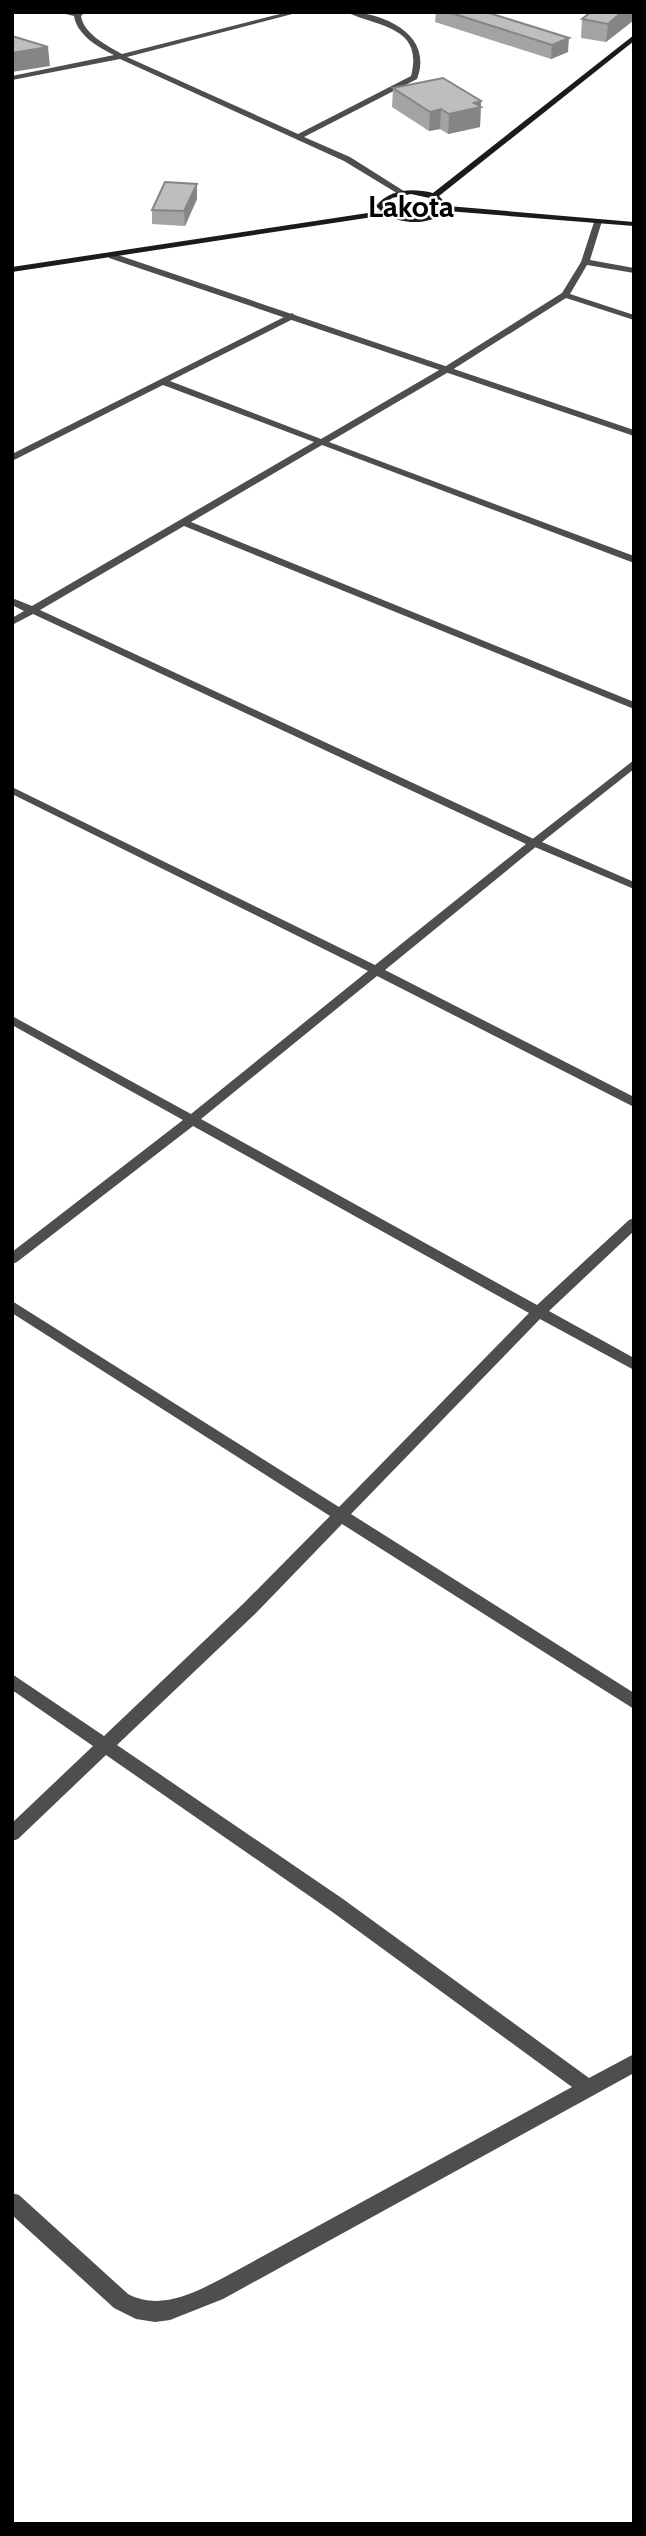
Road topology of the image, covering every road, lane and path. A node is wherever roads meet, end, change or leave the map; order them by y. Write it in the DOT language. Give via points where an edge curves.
graph roads {
  1 [pos="60,12"];
  2 [pos="297,12"];
  3 [pos="349,12"];
  4 [pos="79,14"];
  5 [pos="632,40"];
  6 [pos="122,56"];
  7 [pos="12,78"];
  8 [pos="299,137"];
  9 [pos="403,193"];
  10 [pos="434,196"];
  11 [pos="445,208"];
  12 [pos="386,213"];
  13 [pos="598,221"];
  14 [pos="634,224"];
  15 [pos="112,256"];
  16 [pos="585,262"];
  17 [pos="12,270"];
  18 [pos="634,271"];
  19 [pos="565,295"];
  20 [pos="292,316"];
  21 [pos="634,318"];
  22 [pos="449,368"];
  23 [pos="163,382"];
  24 [pos="634,433"];
  25 [pos="323,441"];
  26 [pos="12,458"];
  27 [pos="185,523"];
  28 [pos="634,560"];
  29 [pos="12,601"];
  30 [pos="32,610"];
  31 [pos="12,622"];
  32 [pos="634,706"];
  33 [pos="634,764"];
  34 [pos="12,790"];
  35 [pos="534,843"];
  36 [pos="634,886"];
  37 [pos="377,971"];
  38 [pos="12,1020"];
  39 [pos="634,1103"];
  40 [pos="193,1119"];
  41 [pos="634,1223"];
  42 [pos="12,1259"];
  43 [pos="12,1306"];
  44 [pos="540,1311"];
  45 [pos="634,1365"];
  46 [pos="340,1516"];
  47 [pos="12,1681"];
  48 [pos="634,1702"];
  49 [pos="108,1746"];
  50 [pos="12,1834"];
  51 [pos="634,2063"];
  52 [pos="589,2089"];
  53 [pos="12,2202"];
  1 -- 4 [label="street"];
  2 -- 6 [label="street"];
  3 -- 8 [label="street" via="402,31 417,53 419,65 414,77"];
  4 -- 6 [label="street" via="79,26 88,35"];
  5 -- 10 [label="main road"];
  6 -- 7 [label="street"];
  6 -- 8 [label="street"];
  8 -- 9 [label="street"];
  9 -- 10 [label="main road"];
  9 -- 12 [label="main road" via="381,202"];
  10 -- 11 [label="main road"];
  11 -- 12 [label="main road" via="421,219"];
  11 -- 13 [label="main road"];
  12 -- 15 [label="main road"];
  13 -- 14 [label="main road"];
  13 -- 16 [label="street"];
  15 -- 17 [label="main road"];
  15 -- 20 [label="street"];
  16 -- 18 [label="street"];
  16 -- 19 [label="street"];
  19 -- 21 [label="street"];
  19 -- 22 [label="street"];
  20 -- 22 [label="street"];
  20 -- 23 [label="street"];
  22 -- 24 [label="street"];
  22 -- 25 [label="street"];
  23 -- 25 [label="street"];
  23 -- 26 [label="street"];
  25 -- 27 [label="street"];
  25 -- 28 [label="street"];
  27 -- 30 [label="street"];
  27 -- 32 [label="street"];
  29 -- 30 [label="street"];
  30 -- 31 [label="street"];
  30 -- 35 [label="street"];
  33 -- 35 [label="street"];
  34 -- 37 [label="street"];
  35 -- 36 [label="street"];
  35 -- 37 [label="street"];
  37 -- 39 [label="street"];
  37 -- 40 [label="street"];
  38 -- 40 [label="street"];
  40 -- 42 [label="street"];
  40 -- 44 [label="street"];
  41 -- 44 [label="street"];
  43 -- 46 [label="street"];
  44 -- 45 [label="street"];
  44 -- 46 [label="street"];
  46 -- 48 [label="street"];
  46 -- 49 [label="street"];
  47 -- 49 [label="street"];
  49 -- 50 [label="street"];
  49 -- 52 [label="street"];
  51 -- 52 [label="street"];
  52 -- 53 [label="street" via="256,2271 193,2303 168,2310 143,2311 121,2301"];
}
